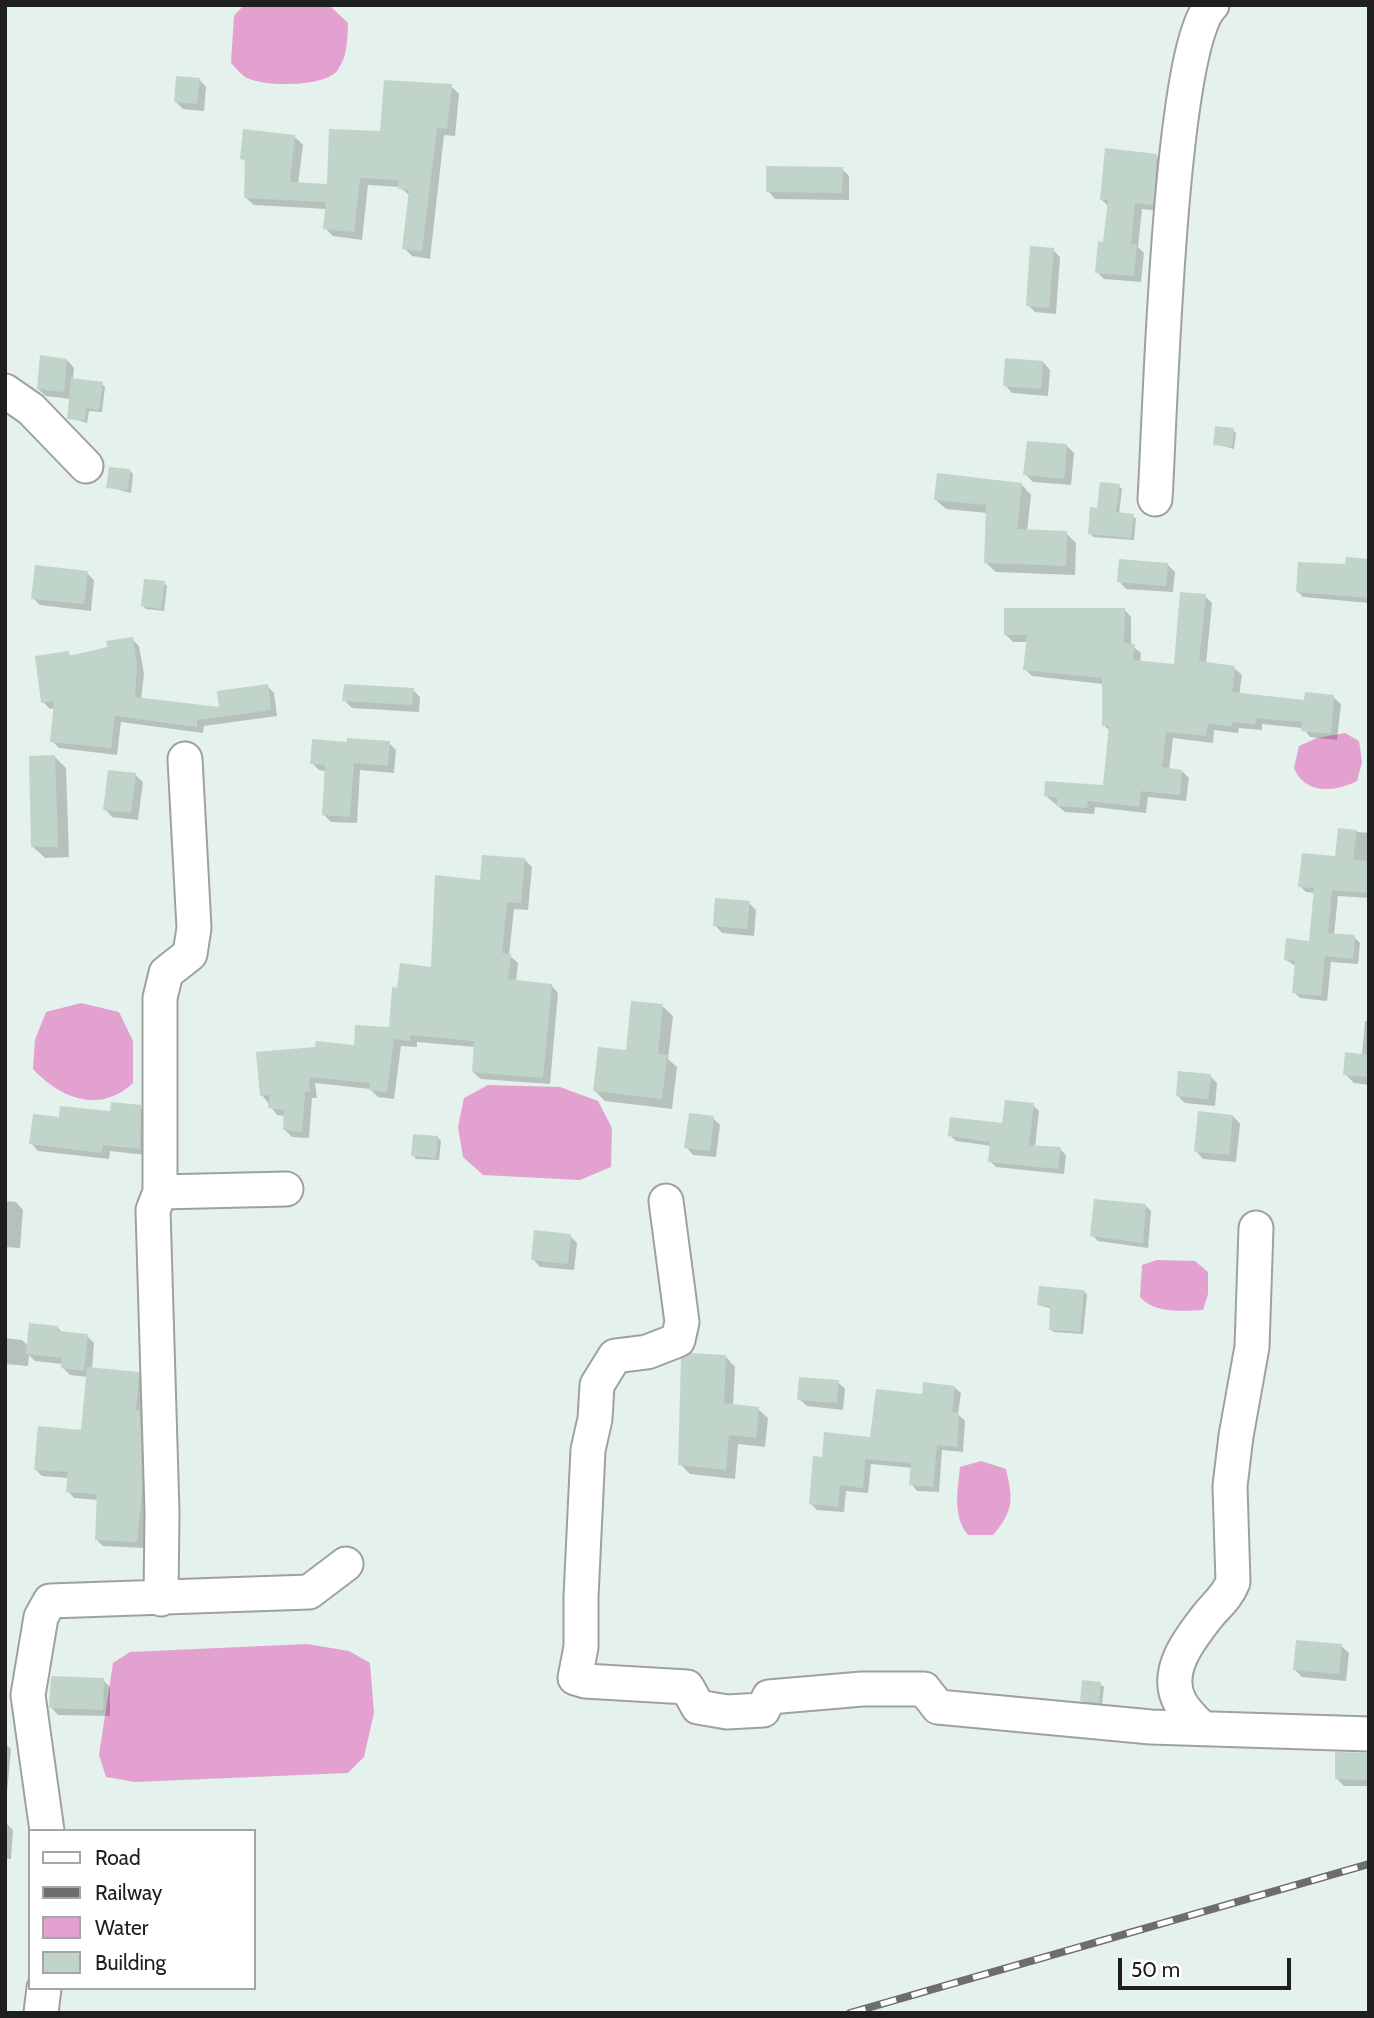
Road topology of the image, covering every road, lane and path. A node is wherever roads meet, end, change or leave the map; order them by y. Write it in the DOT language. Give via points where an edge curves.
graph roads {
  1 [pos="1212,5"];
  2 [pos="5,391"];
  3 [pos="86,466"];
  4 [pos="1155,499"];
  5 [pos="185,760"];
  6 [pos="286,1189"];
  7 [pos="160,1192"];
  8 [pos="666,1201"];
  9 [pos="1256,1228"];
  10 [pos="346,1564"];
  11 [pos="161,1599"];
  12 [pos="1202,1728"];
  13 [pos="1369,1734"];
  14 [pos="47,1829"];
  15 [pos="44,1990"];
  16 [pos="41,2013"];
  1 -- 4 [label="street" via="1194,39 1166,241"];
  2 -- 3 [label="street" via="31,410"];
  5 -- 7 [label="street" via="194,928 190,954 166,973 160,998"];
  6 -- 7 [label="street"];
  7 -- 11 [label="street" via="153,1210"];
  8 -- 12 [label="street" via="682,1322 678,1340 647,1352 615,1356 597,1385 588,1450 581,1647 575,1678 687,1687 698,1707 727,1712 763,1710 769,1697 924,1689 938,1707"];
  9 -- 12 [label="street" via="1252,1348 1230,1486 1233,1582 1177,1661 1175,1691"];
  10 -- 11 [label="street" via="309,1592"];
  11 -- 14 [label="street" via="50,1601 41,1616 28,1695"];
  12 -- 13 [label="street"];
  15 -- 16 [label="street"];
}
